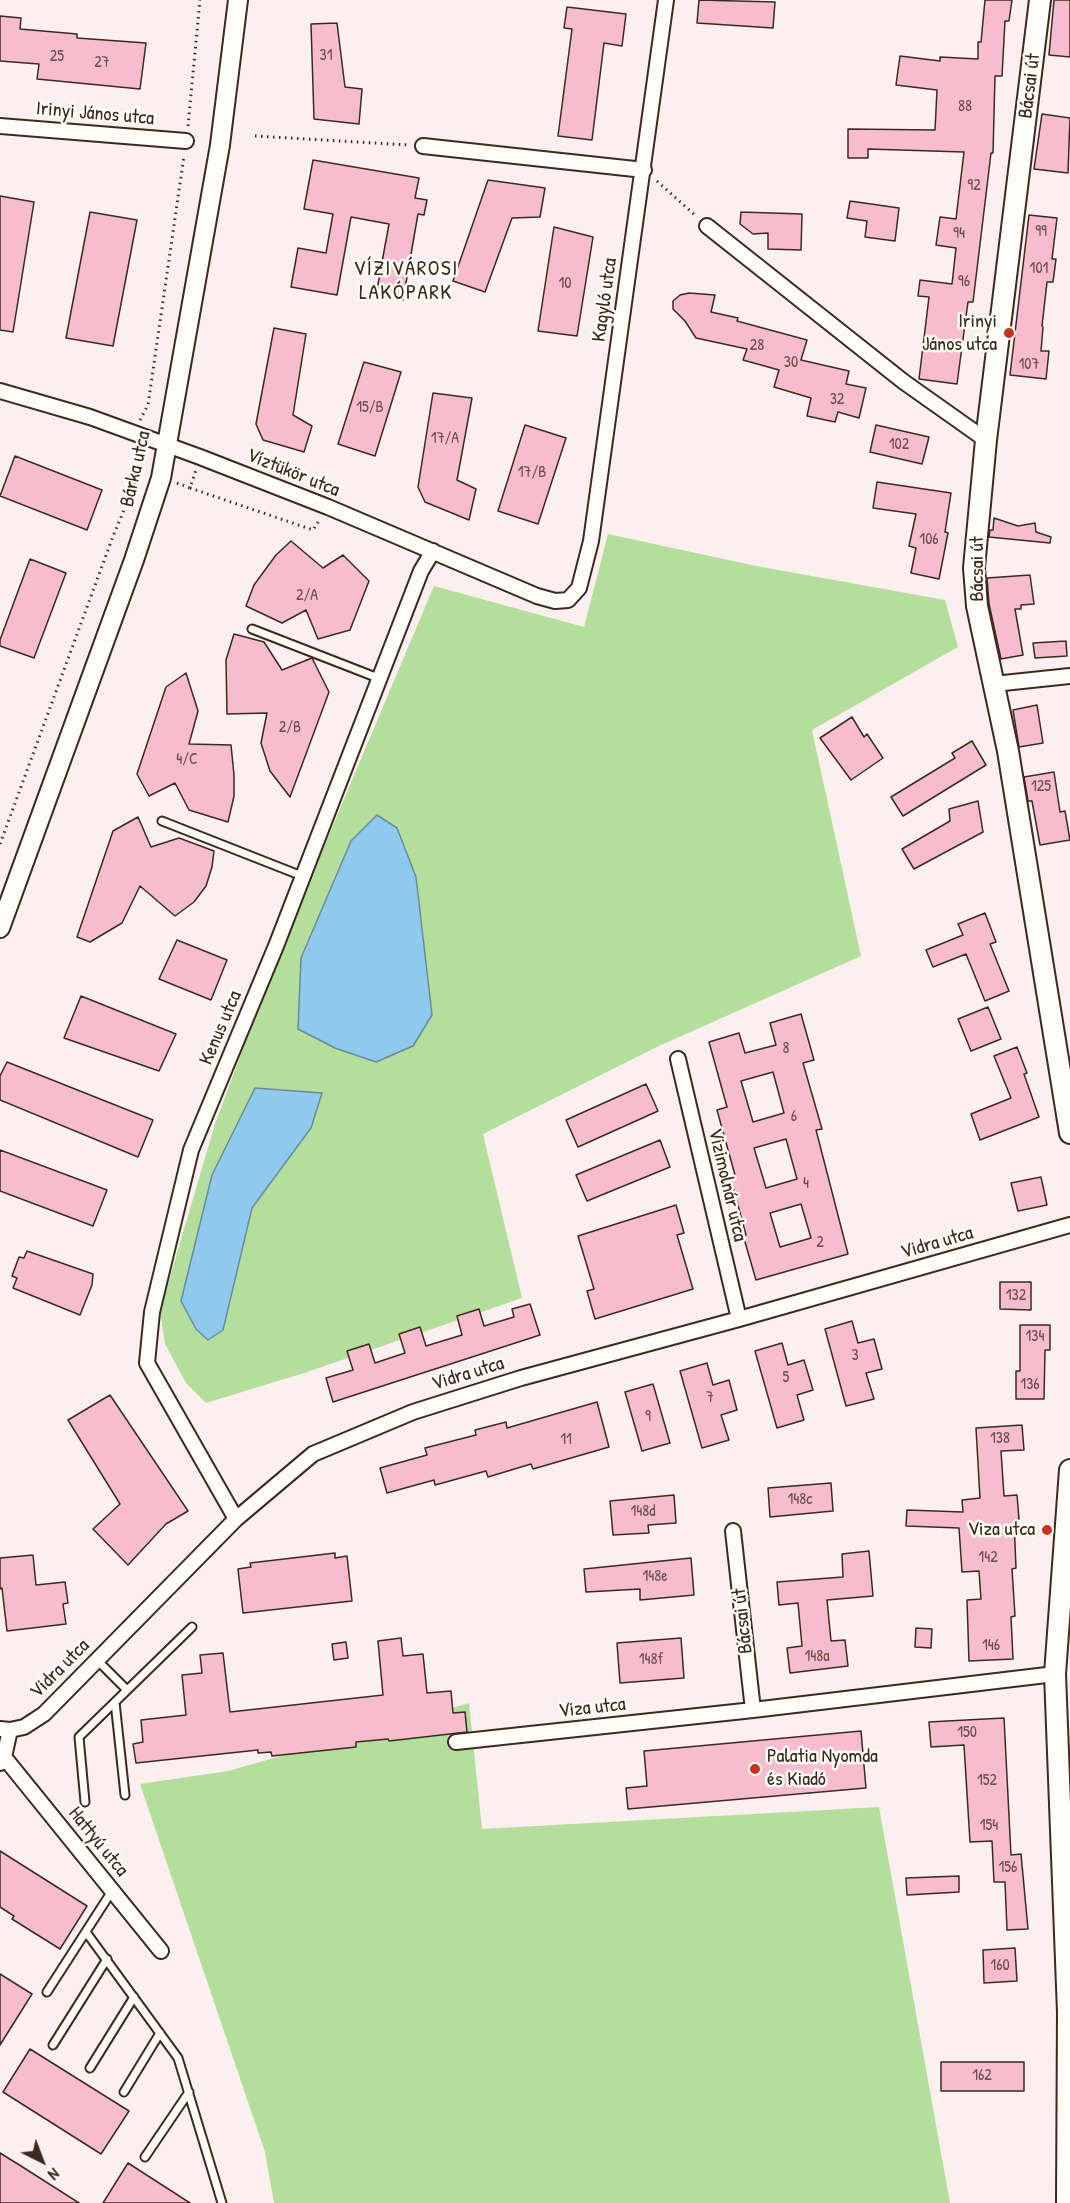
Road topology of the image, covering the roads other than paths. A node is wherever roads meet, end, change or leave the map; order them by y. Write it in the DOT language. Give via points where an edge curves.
graph roads {
  1 [pos="238,0"];
  2 [pos="666,0"];
  3 [pos="1040,0"];
  4 [pos="0,126"];
  5 [pos="186,141"];
  6 [pos="423,146"];
  7 [pos="644,170"];
  8 [pos="707,226"];
  9 [pos="0,391"];
  10 [pos="986,440"];
  11 [pos="167,446"];
  12 [pos="433,551"];
  13 [pos="568,600"];
  14 [pos="252,629"];
  15 [pos="1070,676"];
  16 [pos="378,678"];
  17 [pos="994,684"];
  18 [pos="162,821"];
  19 [pos="302,876"];
  20 [pos="0,928"];
  21 [pos="678,1059"];
  22 [pos="1070,1133"];
  23 [pos="1070,1225"];
  24 [pos="739,1319"];
  25 [pos="1070,1470"];
  26 [pos="236,1519"];
  27 [pos="733,1532"];
  28 [pos="192,1627"];
  29 [pos="97,1660"];
  30 [pos="1055,1674"];
  31 [pos="127,1690"];
  32 [pos="115,1702"];
  33 [pos="753,1710"];
  34 [pos="5,1730"];
  35 [pos="456,1742"];
  36 [pos="2,1760"];
  37 [pos="124,1795"];
  38 [pos="85,1802"];
  39 [pos="112,1891"];
  40 [pos="86,1932"];
  41 [pos="161,1951"];
  42 [pos="107,1959"];
  43 [pos="47,1992"];
  44 [pos="134,1997"];
  45 [pos="1069,2012"];
  46 [pos="160,2033"];
  47 [pos="53,2045"];
  48 [pos="90,2068"];
  49 [pos="124,2092"];
  50 [pos="189,2092"];
  51 [pos="145,2157"];
  52 [pos="222,2203"];
  53 [pos="1067,2203"];
  1 -- 11 [label="street, Bárka utca" via="220,145"];
  2 -- 7 [label="street, Kagyló utca"];
  3 -- 10 [label="main road, Bácsai út"];
  4 -- 5 [label="street, Irinyi János utca"];
  6 -- 7 [label="street"];
  7 -- 13 [label="street, Kagyló utca" via="591,541 579,588"];
  8 -- 10 [label="street" via="904,382"];
  9 -- 11 [label="street, Víztükör utca" via="90,417"];
  10 -- 17 [label="main road, Bácsai út" via="975,568 977,606"];
  11 -- 12 [label="street, Víztükör utca"];
  11 -- 20 [label="street, Bárka utca" via="159,486 134,560"];
  12 -- 13 [label="street, Víztükör utca" via="537,596"];
  12 -- 16 [label="street, Kenus utca" via="421,571"];
  14 -- 16 [label="lane"];
  15 -- 17 [label="street"];
  16 -- 19 [label="street, Kenus utca"];
  17 -- 22 [label="main road, Bácsai út"];
  18 -- 19 [label="lane"];
  19 -- 26 [label="street, Kenus utca" via="191,1150 152,1312 147,1363"];
  21 -- 24 [label="street, Vizimolnár utca"];
  23 -- 24 [label="street, Vidra utca"];
  24 -- 26 [label="street, Vidra utca" via="521,1378 413,1412 314,1454"];
  25 -- 30 [label="main road"];
  26 -- 29 [label="street, Vidra utca"];
  27 -- 33 [label="street, Bácsai út"];
  28 -- 31 [label="lane"];
  29 -- 31 [label="lane"];
  29 -- 34 [label="street, Vidra utca" via="44,1714 24,1727"];
  30 -- 33 [label="street, Viza utca"];
  30 -- 45 [label="main road"];
  31 -- 32 [label="lane"];
  32 -- 37 [label="lane"];
  32 -- 38 [label="lane" via="79,1737"];
  33 -- 35 [label="street, Viza utca"];
  34 -- 36 [label="street, Vidra utca"];
  36 -- 39 [label="street, Hattyú utca"];
  39 -- 40 [label="lane"];
  39 -- 41 [label="street, Hattyú utca"];
  40 -- 42 [label="lane"];
  40 -- 43 [label="lane"];
  42 -- 44 [label="lane"];
  42 -- 47 [label="lane"];
  44 -- 46 [label="lane"];
  44 -- 48 [label="lane"];
  45 -- 53 [label="main road"];
  46 -- 49 [label="lane"];
  46 -- 50 [label="lane" via="178,2058"];
  50 -- 51 [label="lane"];
  50 -- 52 [label="lane"];
}
